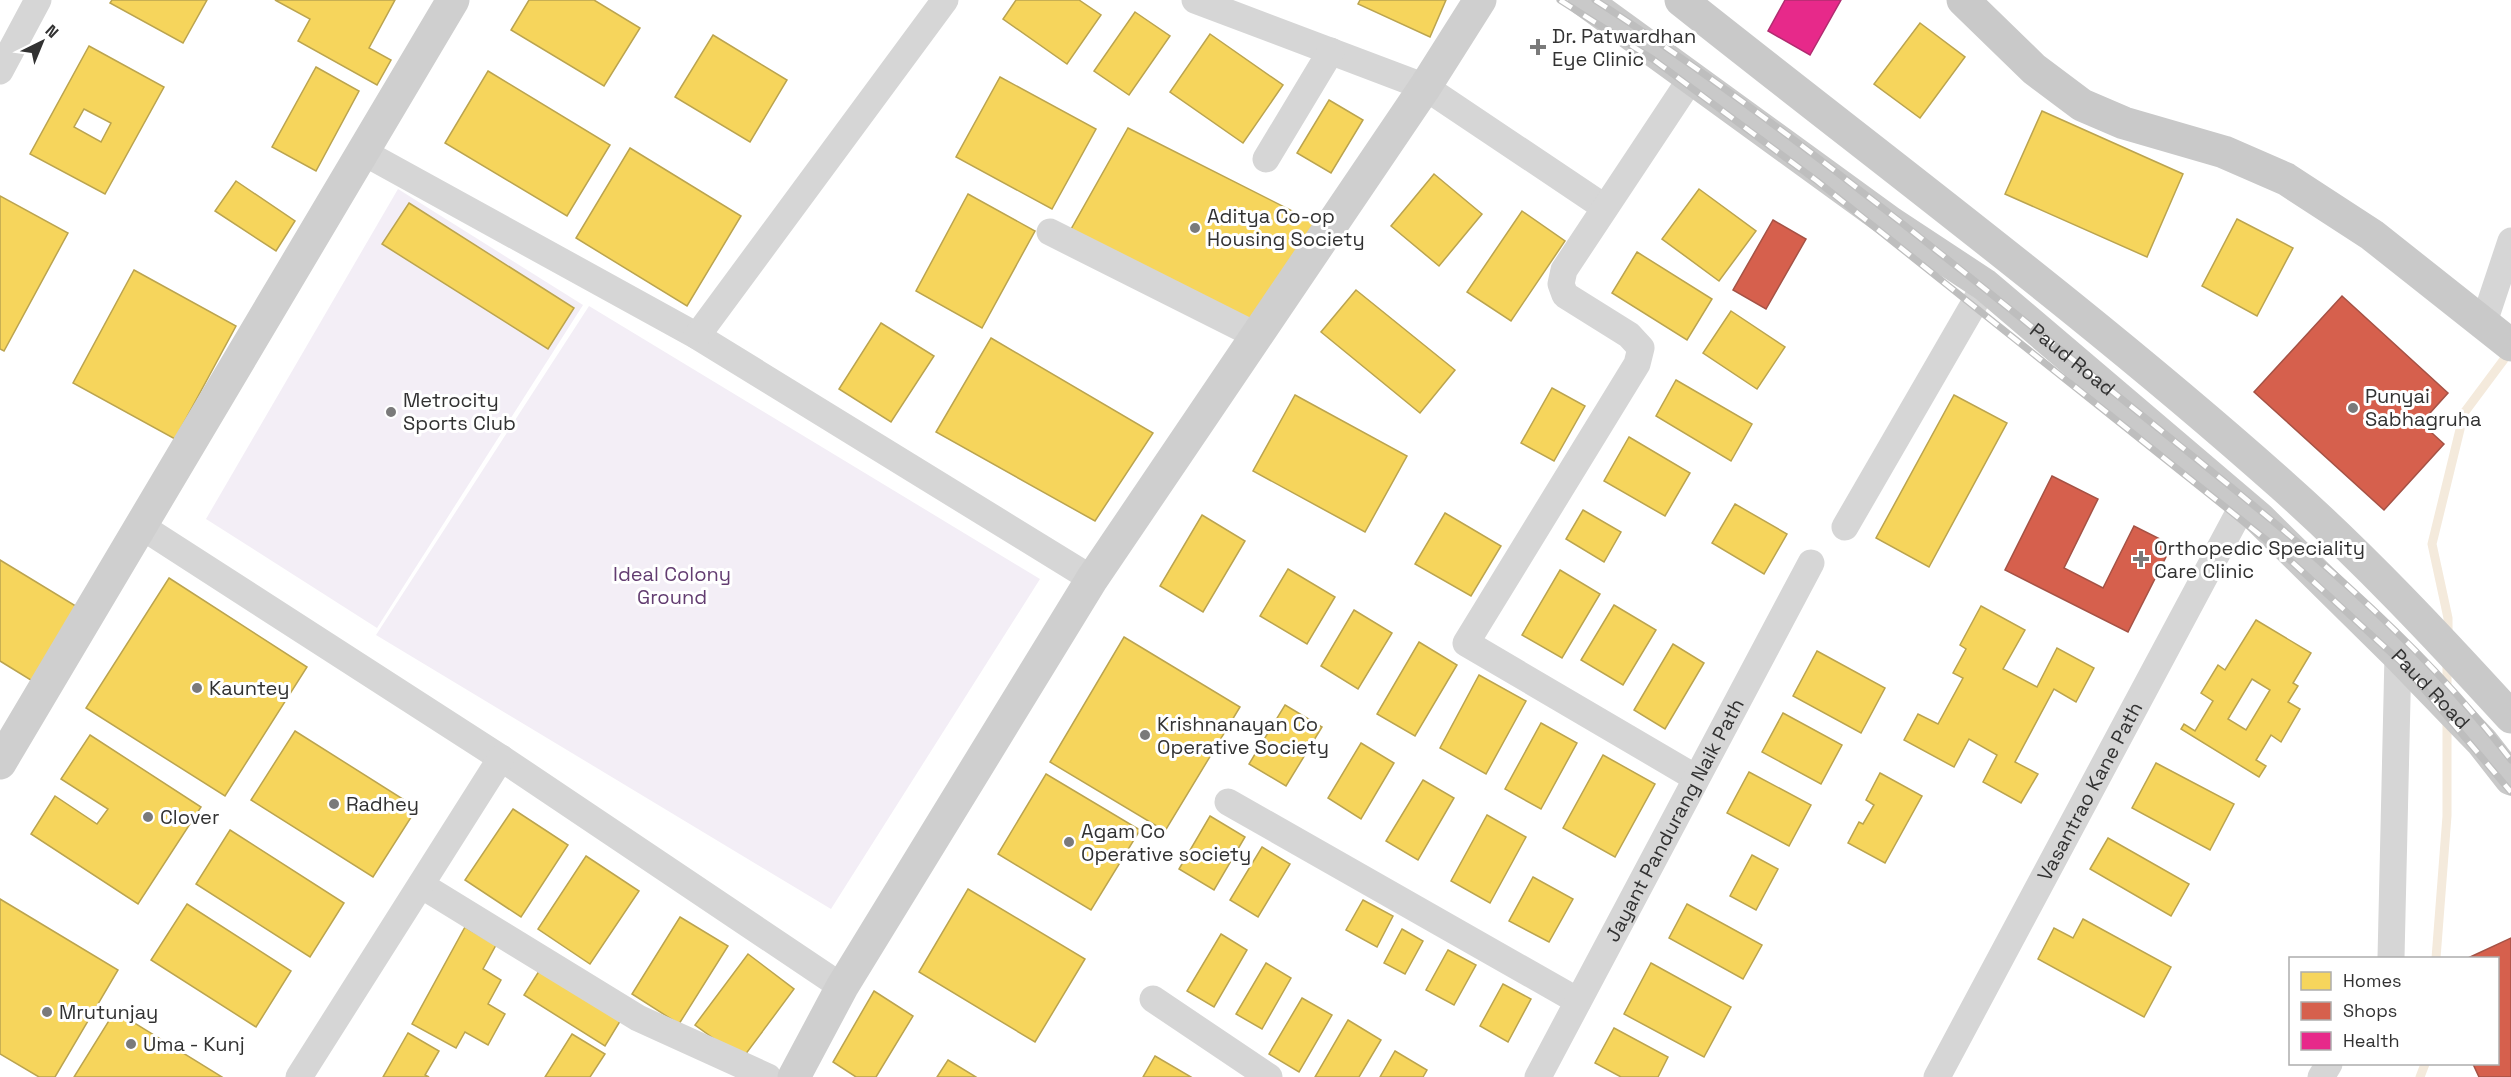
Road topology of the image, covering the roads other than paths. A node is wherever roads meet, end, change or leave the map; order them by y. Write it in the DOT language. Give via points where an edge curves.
graph roads {
  1 [pos="38,0"];
  2 [pos="453,0"];
  3 [pos="945,0"];
  4 [pos="1195,0"];
  5 [pos="1480,0"];
  6 [pos="1584,0"];
  7 [pos="1681,0"];
  8 [pos="1963,0"];
  9 [pos="1331,51"];
  10 [pos="0,71"];
  11 [pos="1692,77"];
  12 [pos="1425,87"];
  13 [pos="363,152"];
  14 [pos="1266,159"];
  15 [pos="1604,207"];
  16 [pos="1050,232"];
  17 [pos="2511,241"];
  18 [pos="1985,285"];
  19 [pos="2500,335"];
  20 [pos="697,336"];
  21 [pos="1257,336"];
  22 [pos="2243,505"];
  23 [pos="141,526"];
  24 [pos="1845,527"];
  25 [pos="1811,563"];
  26 [pos="1092,579"];
  27 [pos="2409,666"];
  28 [pos="2511,717"];
  29 [pos="501,758"];
  30 [pos="0,763"];
  31 [pos="2509,771"];
  32 [pos="1696,778"];
  33 [pos="1228,802"];
  34 [pos="421,885"];
  35 [pos="2391,957"];
  36 [pos="842,987"];
  37 [pos="1153,999"];
  38 [pos="1578,1001"];
  39 [pos="299,1077"];
  40 [pos="768,1077"];
  41 [pos="794,1077"];
  42 [pos="1269,1077"];
  43 [pos="1538,1077"];
  44 [pos="1937,1077"];
  1 -- 10 [label="street"];
  2 -- 13 [label="street"];
  3 -- 20 [label="street"];
  4 -- 9 [label="street"];
  5 -- 12 [label="street"];
  6 -- 11 [label="main road, Paud Road"];
  7 -- 28 [label="main road" via="2107,337 2283,486 2397,595"];
  8 -- 19 [label="main road" via="2034,69 2082,105 2124,123 2224,152 2286,179 2372,235"];
  9 -- 12 [label="street"];
  9 -- 14 [label="street"];
  11 -- 15 [label="street"];
  11 -- 18 [label="main road, Paud Road" via="1891,223"];
  12 -- 15 [label="street"];
  12 -- 21 [label="street"];
  13 -- 20 [label="street"];
  13 -- 23 [label="street"];
  15 -- 32 [label="street" via="1564,270 1561,284 1565,295 1629,335 1641,348 1637,364 1466,643"];
  16 -- 21 [label="street"];
  17 -- 19 [label="street"];
  18 -- 22 [label="main road, Paud Road"];
  18 -- 24 [label="street"];
  20 -- 26 [label="street"];
  21 -- 26 [label="street"];
  22 -- 27 [label="main road, Paud Road"];
  22 -- 44 [label="street, Vasantrao Kane Path"];
  23 -- 29 [label="street"];
  23 -- 30 [label="street"];
  25 -- 32 [label="street, Jayant Pandurang Naik Path"];
  26 -- 36 [label="street"];
  27 -- 31 [label="main road, Paud Road"];
  27 -- 35 [label="street"];
  29 -- 34 [label="street"];
  29 -- 36 [label="street"];
  32 -- 38 [label="street, Jayant Pandurang Naik Path"];
  33 -- 38 [label="street"];
  34 -- 39 [label="street"];
  34 -- 40 [label="street" via="638,1018"];
  36 -- 41 [label="street"];
  37 -- 42 [label="street"];
  38 -- 43 [label="street, Jayant Pandurang Naik Path"];
}
